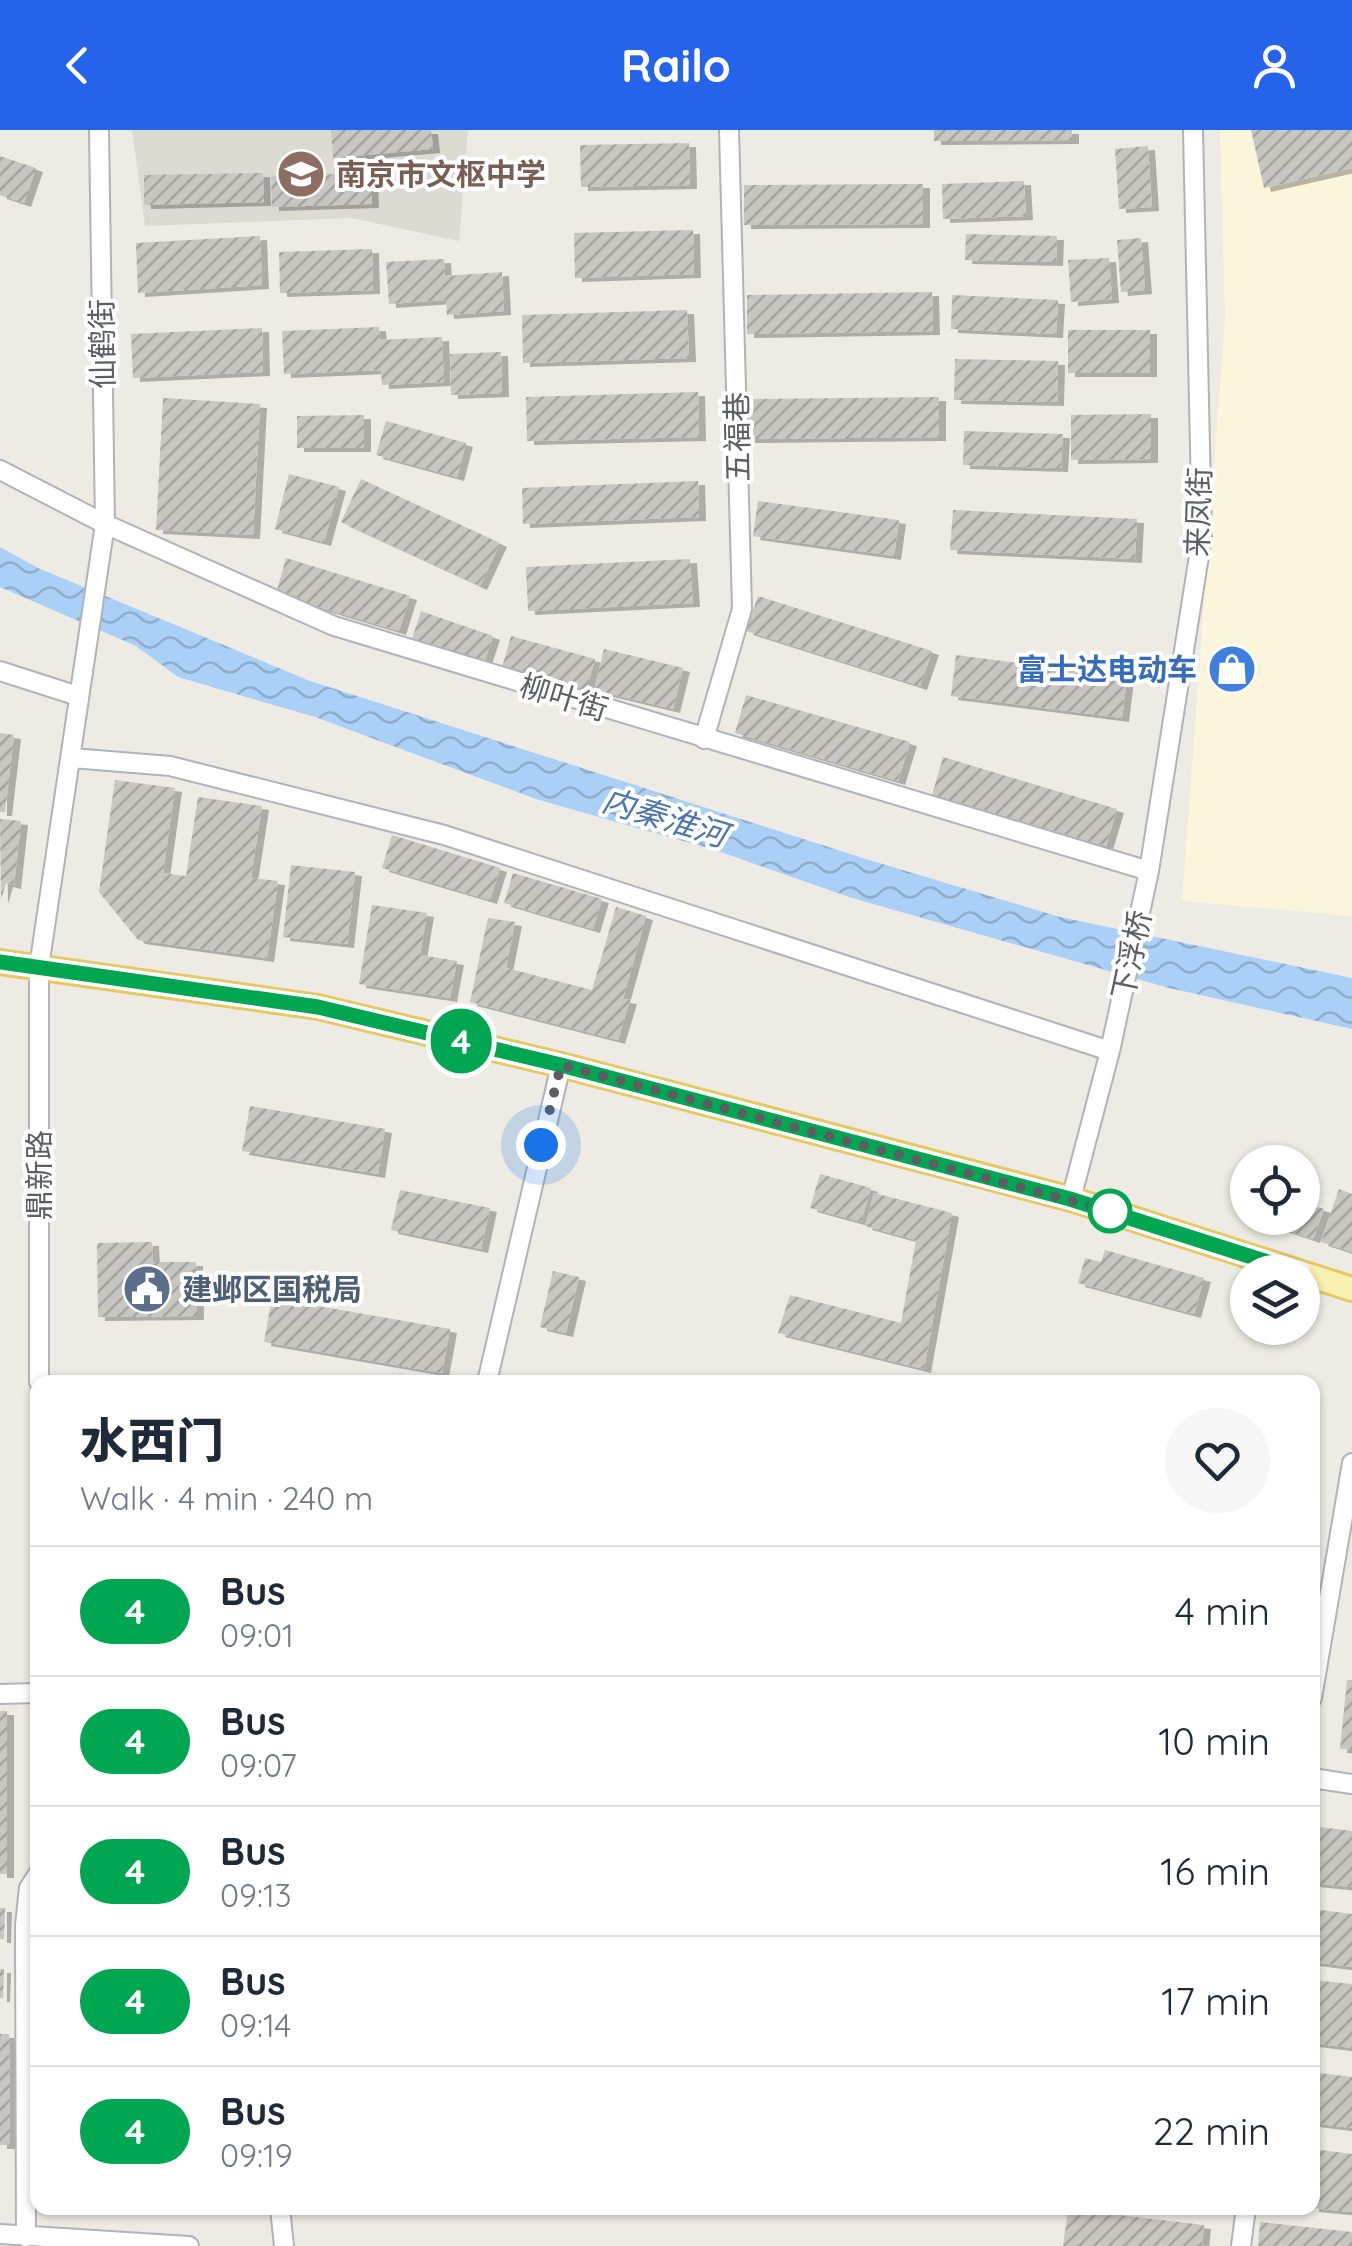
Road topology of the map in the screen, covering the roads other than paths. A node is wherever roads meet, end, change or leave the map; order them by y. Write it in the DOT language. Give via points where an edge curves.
graph roads {
  1 [pos="99,130"];
  2 [pos="730,130"];
  3 [pos="1193,130"];
  4 [pos="0,470"];
  5 [pos="105,524"];
  6 [pos="0,671"];
  7 [pos="78,696"];
  8 [pos="704,740"];
  9 [pos="72,758"];
  10 [pos="1147,880"];
  11 [pos="0,962"];
  12 [pos="39,967"];
  13 [pos="1110,1052"];
  14 [pos="561,1065"];
  15 [pos="1070,1199"];
  16 [pos="1245,1255"];
  17 [pos="1320,1279"];
  18 [pos="1352,1290"];
  19 [pos="40,1375"];
  20 [pos="489,1375"];
  21 [pos="1352,1463"];
  22 [pos="1320,1651"];
  23 [pos="30,1693"];
  24 [pos="0,1694"];
  25 [pos="1320,1779"];
  26 [pos="1352,1784"];
  27 [pos="30,1886"];
  28 [pos="281,2215"];
  29 [pos="1245,2215"];
  30 [pos="0,2234"];
  31 [pos="26,2236"];
  32 [pos="189,2246"];
  33 [pos="284,2246"];
  34 [pos="1241,2246"];
  1 -- 5 [label="street, 仙鹤街"];
  2 -- 8 [label="street, 五福巷" via="742,609"];
  3 -- 10 [label="street, 来凤街" via="1202,537"];
  4 -- 5 [label="street, 柳叶街"];
  5 -- 7 [label="street, 仙鹤街"];
  5 -- 8 [label="street, 柳叶街" via="334,626"];
  6 -- 7 [label="street"];
  7 -- 9 [label="street"];
  8 -- 10 [label="street, 柳叶街"];
  9 -- 12 [label="street"];
  9 -- 13 [label="street" via="170,766 444,835"];
  10 -- 13 [label="street, 下浮桥"];
  11 -- 12 [label="main road"];
  12 -- 14 [label="main road" via="318,1007"];
  12 -- 19 [label="street, 鼎新路"];
  13 -- 15 [label="street"];
  14 -- 15 [label="main road"];
  14 -- 20 [label="street"];
  15 -- 16 [label="main road"];
  17 -- 18 [label="main road"];
  21 -- 22 [label="street"];
  23 -- 24 [label="street"];
  25 -- 26 [label="street"];
  27 -- 31 [label="street"];
  28 -- 33 [label="street"];
  29 -- 34 [label="street"];
  30 -- 31 [label="street"];
  31 -- 32 [label="street"];
}
